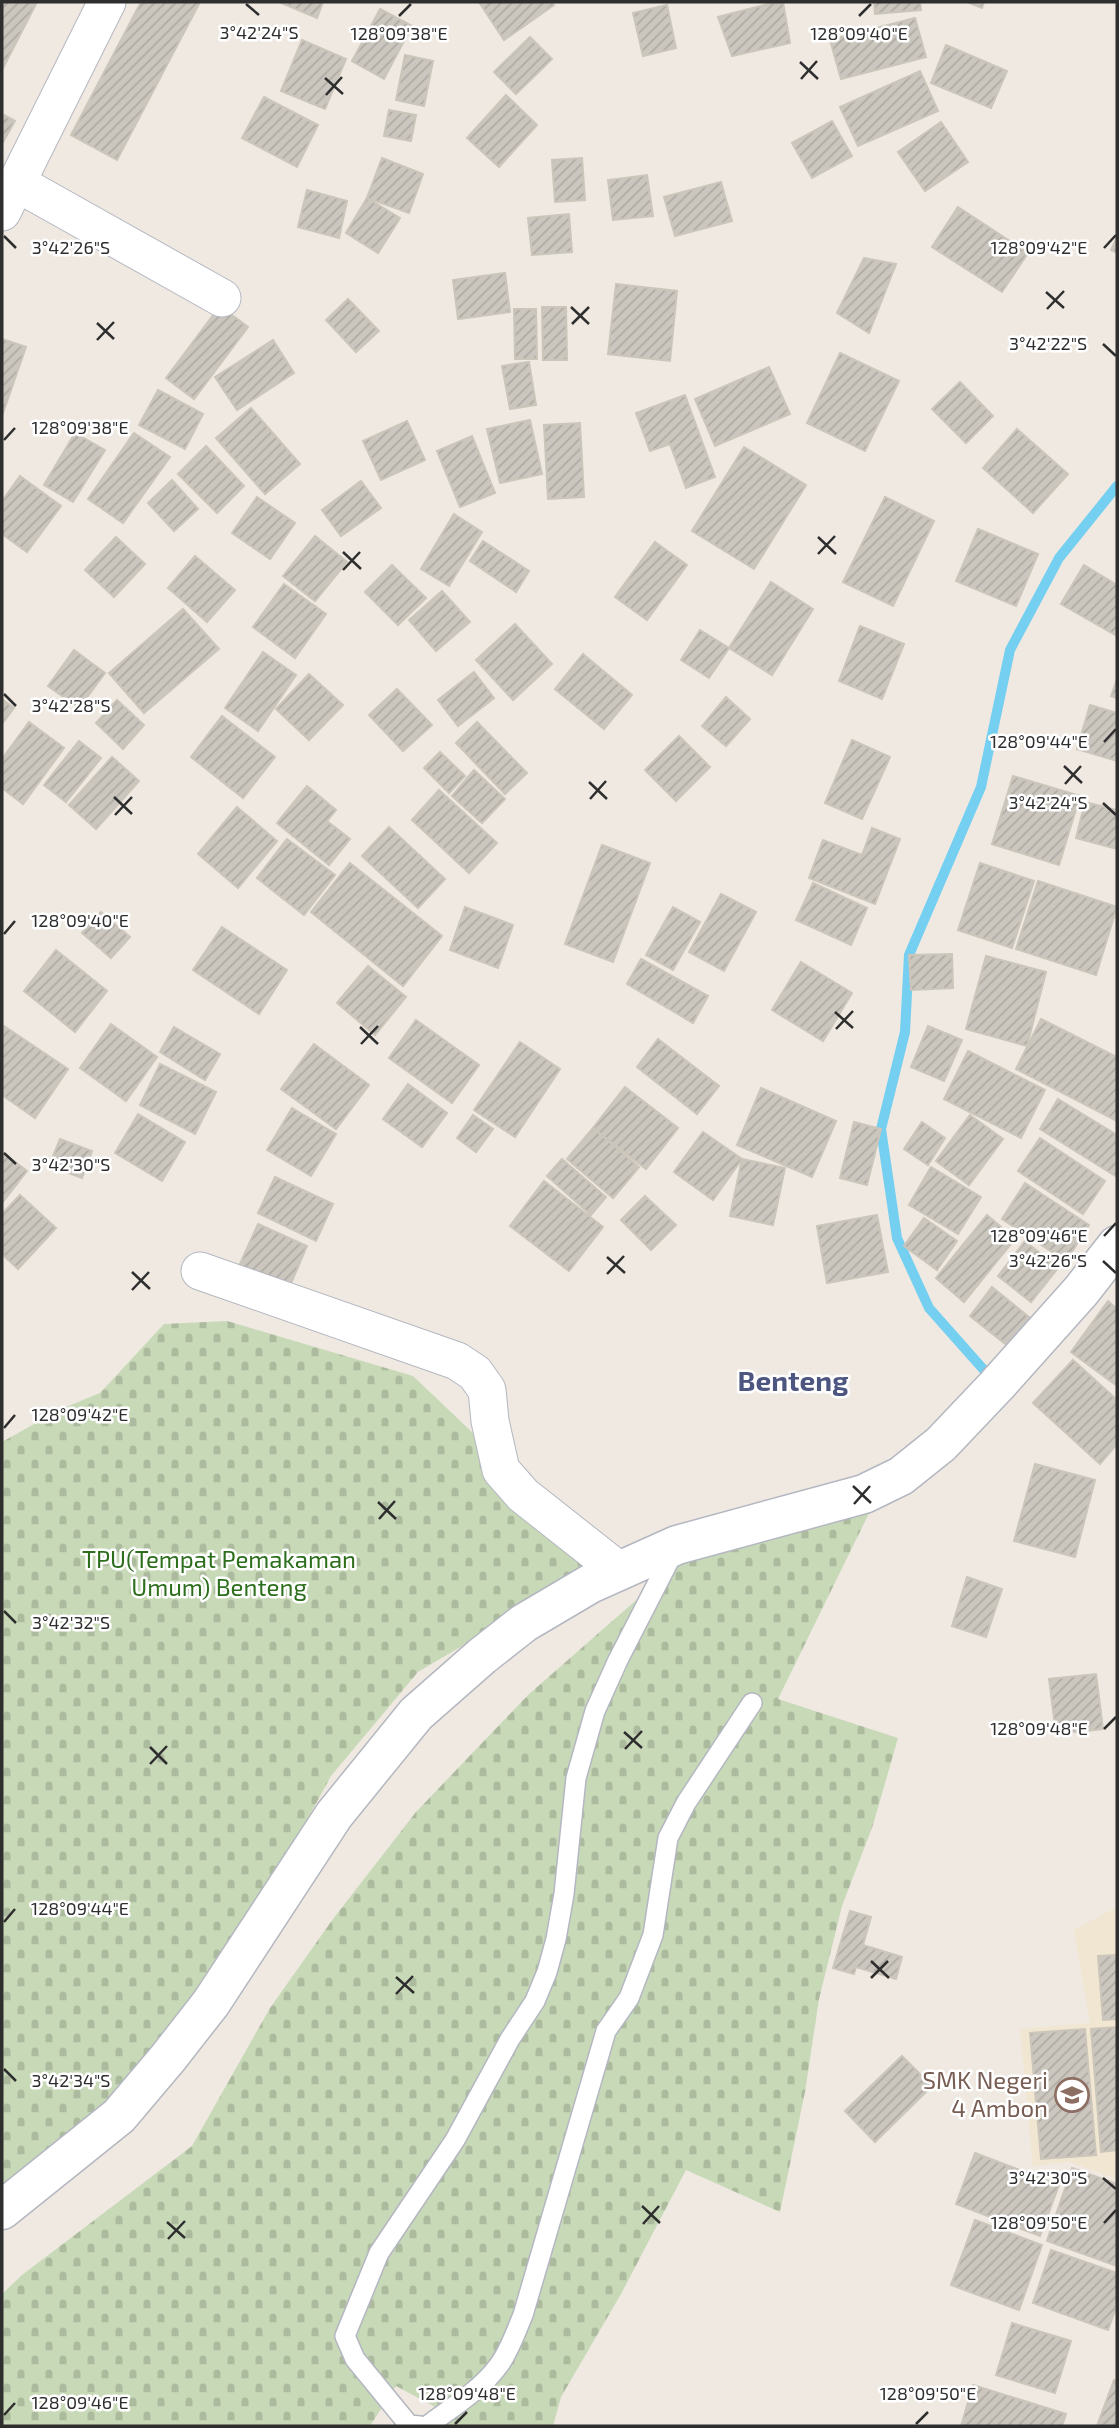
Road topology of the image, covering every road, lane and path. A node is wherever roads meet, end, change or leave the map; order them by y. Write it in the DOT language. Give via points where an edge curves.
graph roads {
  1 [pos="107,2"];
  2 [pos="10,197"];
  3 [pos="222,298"];
  4 [pos="1117,1245"];
  5 [pos="200,1271"];
  6 [pos="677,1545"];
  7 [pos="618,1570"];
  8 [pos="752,1703"];
  9 [pos="2,2210"];
  10 [pos="420,2426"];
  11 [pos="427,2426"];
  1 -- 2 [label="street"];
  2 -- 3 [label="street"];
  4 -- 6 [label="street" via="997,1385 941,1444 901,1476 864,1494"];
  5 -- 7 [label="street" via="457,1361 475,1373 487,1390 501,1470 533,1504"];
  6 -- 7 [label="street"];
  6 -- 10 [label="lane" via="595,1711 576,1778 556,1939 535,2001 455,2140 379,2253 345,2336 355,2359 401,2416 409,2425"];
  7 -- 9 [label="street" via="524,1623 416,1714 334,1815 211,2003 168,2058 119,2116"];
  8 -- 11 [label="lane" via="668,1838 653,1935 629,1998 606,2031 523,2315 507,2353 472,2392"];
}
